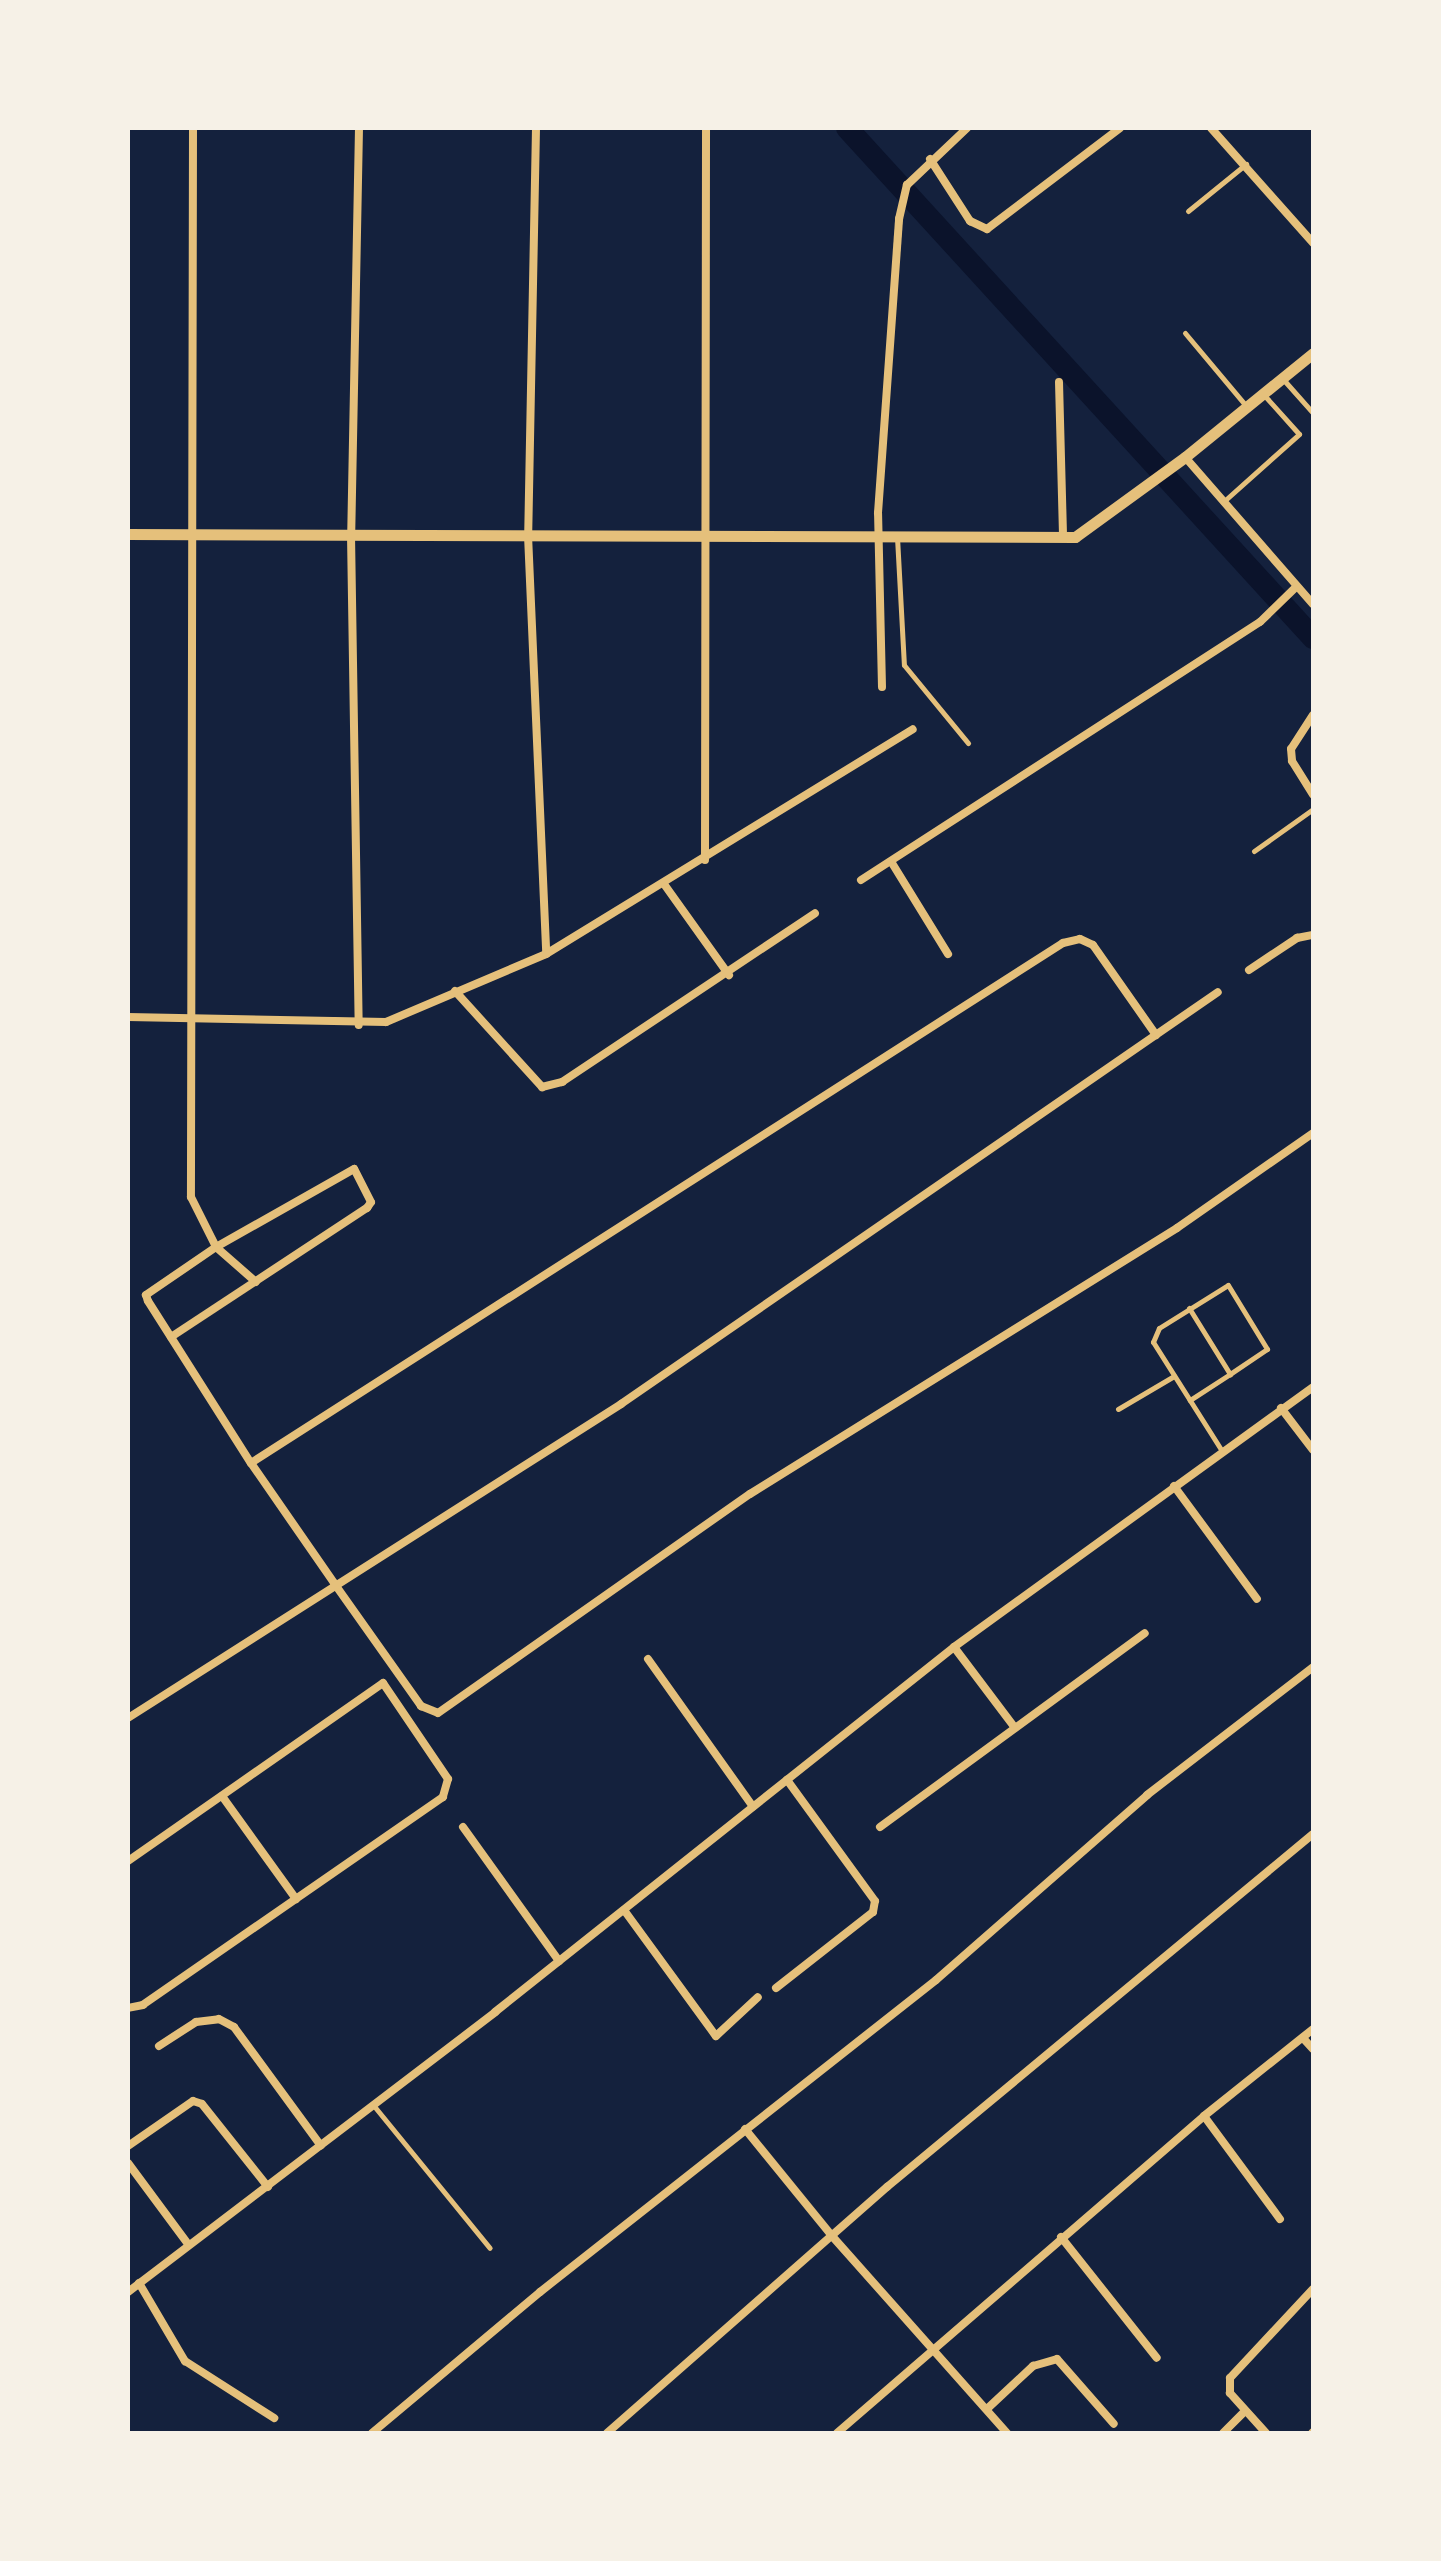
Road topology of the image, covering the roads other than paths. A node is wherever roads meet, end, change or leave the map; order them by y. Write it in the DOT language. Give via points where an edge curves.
graph roads {
  1 [pos="193,128"];
  2 [pos="359,128"];
  3 [pos="536,128"];
  4 [pos="706,128"];
  5 [pos="967,128"];
  6 [pos="1120,128"];
  7 [pos="1211,128"];
  8 [pos="930,159"];
  9 [pos="1247,163"];
  10 [pos="1188,211"];
  11 [pos="1313,243"];
  12 [pos="1185,333"];
  13 [pos="1313,353"];
  14 [pos="1282,378"];
  15 [pos="1059,382"];
  16 [pos="1263,394"];
  17 [pos="1247,408"];
  18 [pos="1313,413"];
  19 [pos="1185,457"];
  20 [pos="1223,502"];
  21 [pos="128,534"];
  22 [pos="192,535"];
  23 [pos="351,535"];
  24 [pos="528,535"];
  25 [pos="709,536"];
  26 [pos="879,536"];
  27 [pos="896,536"];
  28 [pos="1063,537"];
  29 [pos="1296,587"];
  30 [pos="1313,604"];
  31 [pos="882,687"];
  32 [pos="1313,715"];
  33 [pos="913,729"];
  34 [pos="968,743"];
  35 [pos="1313,795"];
  36 [pos="1313,809"];
  37 [pos="1254,851"];
  38 [pos="705,860"];
  39 [pos="892,863"];
  40 [pos="861,880"];
  41 [pos="664,884"];
  42 [pos="815,913"];
  43 [pos="1313,935"];
  44 [pos="546,954"];
  45 [pos="948,954"];
  46 [pos="1249,970"];
  47 [pos="729,975"];
  48 [pos="455,991"];
  49 [pos="1218,992"];
  50 [pos="128,1017"];
  51 [pos="189,1017"];
  52 [pos="359,1025"];
  53 [pos="1156,1035"];
  54 [pos="1313,1133"];
  55 [pos="216,1247"];
  56 [pos="256,1282"];
  57 [pos="1189,1308"];
  58 [pos="171,1337"];
  59 [pos="1230,1374"];
  60 [pos="1174,1376"];
  61 [pos="1313,1387"];
  62 [pos="1190,1400"];
  63 [pos="1281,1408"];
  64 [pos="1118,1409"];
  65 [pos="1313,1450"];
  66 [pos="1222,1451"];
  67 [pos="251,1463"];
  68 [pos="1174,1486"];
  69 [pos="334,1583"];
  70 [pos="1257,1599"];
  71 [pos="1145,1633"];
  72 [pos="954,1647"];
  73 [pos="648,1659"];
  74 [pos="1313,1667"];
  75 [pos="398,1673"];
  76 [pos="383,1683"];
  77 [pos="128,1718"];
  78 [pos="1015,1728"];
  79 [pos="787,1780"];
  80 [pos="222,1796"];
  81 [pos="753,1807"];
  82 [pos="463,1827"];
  83 [pos="880,1827"];
  84 [pos="1313,1834"];
  85 [pos="128,1861"];
  86 [pos="296,1899"];
  87 [pos="624,1910"];
  88 [pos="559,1961"];
  89 [pos="776,1988"];
  90 [pos="758,1997"];
  91 [pos="128,2008"];
  92 [pos="1313,2029"];
  93 [pos="1303,2038"];
  94 [pos="159,2046"];
  95 [pos="1313,2049"];
  96 [pos="374,2106"];
  97 [pos="1204,2116"];
  98 [pos="745,2129"];
  99 [pos="128,2146"];
  100 [pos="321,2146"];
  101 [pos="128,2163"];
  102 [pos="268,2187"];
  103 [pos="1280,2219"];
  104 [pos="832,2236"];
  105 [pos="1061,2237"];
  106 [pos="188,2244"];
  107 [pos="490,2248"];
  108 [pos="139,2283"];
  109 [pos="1313,2289"];
  110 [pos="128,2292"];
  111 [pos="932,2349"];
  112 [pos="1157,2358"];
  113 [pos="988,2408"];
  114 [pos="1245,2411"];
  115 [pos="274,2418"];
  116 [pos="1114,2424"];
  117 [pos="372,2433"];
  118 [pos="607,2433"];
  119 [pos="837,2433"];
  120 [pos="1007,2433"];
  121 [pos="1223,2433"];
  122 [pos="1266,2433"];
  1 -- 22 [label="street"];
  2 -- 23 [label="street"];
  3 -- 24 [label="street"];
  4 -- 25 [label="street"];
  5 -- 8 [label="street"];
  6 -- 8 [label="street" via="987,229 970,221"];
  7 -- 9 [label="street"];
  8 -- 26 [label="street" via="907,185 899,219"];
  9 -- 10 [label="lane"];
  9 -- 11 [label="street"];
  12 -- 17 [label="lane"];
  13 -- 14 [label="street"];
  14 -- 16 [label="street"];
  14 -- 18 [label="lane"];
  15 -- 28 [label="street"];
  16 -- 17 [label="street"];
  16 -- 20 [label="lane" via="1299,434"];
  17 -- 19 [label="street"];
  19 -- 20 [label="street"];
  19 -- 28 [label="street" via="1075,537"];
  20 -- 29 [label="street"];
  21 -- 22 [label="street"];
  22 -- 23 [label="street"];
  22 -- 51 [label="street"];
  23 -- 24 [label="street"];
  23 -- 52 [label="street"];
  24 -- 25 [label="street"];
  24 -- 44 [label="street"];
  25 -- 26 [label="street"];
  25 -- 38 [label="street"];
  26 -- 27 [label="street"];
  26 -- 31 [label="street"];
  27 -- 28 [label="street"];
  27 -- 34 [label="lane" via="904,665"];
  29 -- 30 [label="street"];
  29 -- 39 [label="street" via="1260,622"];
  32 -- 35 [label="street" via="1291,749 1292,761"];
  33 -- 38 [label="street"];
  36 -- 37 [label="lane"];
  38 -- 41 [label="street"];
  39 -- 40 [label="street"];
  39 -- 45 [label="street"];
  41 -- 44 [label="street"];
  41 -- 47 [label="street"];
  42 -- 47 [label="street"];
  43 -- 46 [label="street" via="1297,938"];
  44 -- 48 [label="street"];
  47 -- 48 [label="street" via="562,1082 542,1087"];
  48 -- 52 [label="street" via="386,1022"];
  49 -- 53 [label="street"];
  50 -- 51 [label="street"];
  51 -- 52 [label="street"];
  51 -- 55 [label="street" via="191,1197"];
  53 -- 67 [label="street" via="1093,945 1080,939 1063,943"];
  53 -- 69 [label="street" via="621,1404"];
  54 -- 75 [label="street" via="1177,1228 750,1494 438,1713 421,1706"];
  55 -- 56 [label="street"];
  55 -- 56 [label="street" via="354,1169 369,1206"];
  55 -- 58 [label="street" via="146,1295"];
  56 -- 58 [label="street"];
  57 -- 59 [label="lane"];
  57 -- 59 [label="lane" via="1221,1287 1234,1289 1267,1349"];
  57 -- 60 [label="lane" via="1153,1334"];
  58 -- 67 [label="street"];
  59 -- 62 [label="lane"];
  60 -- 62 [label="lane"];
  60 -- 64 [label="lane"];
  61 -- 63 [label="street"];
  62 -- 66 [label="lane"];
  63 -- 65 [label="street"];
  63 -- 66 [label="street"];
  66 -- 68 [label="street"];
  67 -- 69 [label="street"];
  68 -- 70 [label="street"];
  68 -- 72 [label="street"];
  69 -- 75 [label="street"];
  69 -- 77 [label="street"];
  71 -- 78 [label="street"];
  72 -- 78 [label="street"];
  72 -- 79 [label="street"];
  73 -- 81 [label="street"];
  74 -- 98 [label="street" via="1147,1795 936,1980"];
  75 -- 76 [label="street"];
  76 -- 80 [label="street"];
  76 -- 86 [label="street" via="446,1773 448,1791"];
  78 -- 83 [label="street"];
  79 -- 81 [label="street"];
  79 -- 89 [label="street" via="875,1901 873,1912"];
  80 -- 85 [label="street"];
  80 -- 86 [label="street"];
  81 -- 87 [label="street"];
  82 -- 88 [label="street"];
  84 -- 104 [label="street"];
  86 -- 91 [label="street" via="143,2005"];
  87 -- 88 [label="street"];
  87 -- 90 [label="street" via="716,2036"];
  88 -- 96 [label="street"];
  92 -- 93 [label="street"];
  93 -- 95 [label="street"];
  93 -- 97 [label="street"];
  94 -- 100 [label="street" via="196,2022 219,2019 234,2027"];
  96 -- 100 [label="street"];
  96 -- 107 [label="lane"];
  97 -- 103 [label="street"];
  97 -- 105 [label="street"];
  98 -- 104 [label="street"];
  98 -- 117 [label="street"];
  99 -- 102 [label="street" via="184,2104 202,2104"];
  100 -- 102 [label="street"];
  101 -- 106 [label="street"];
  102 -- 106 [label="street"];
  104 -- 111 [label="street"];
  104 -- 118 [label="street"];
  105 -- 111 [label="street"];
  105 -- 112 [label="street"];
  106 -- 108 [label="street"];
  108 -- 110 [label="street"];
  108 -- 115 [label="street" via="185,2361"];
  109 -- 114 [label="street" via="1230,2378 1230,2393"];
  111 -- 113 [label="street"];
  111 -- 119 [label="street"];
  113 -- 116 [label="street" via="1033,2366 1057,2359"];
  113 -- 120 [label="street"];
  114 -- 121 [label="street"];
  114 -- 122 [label="street"];
}
